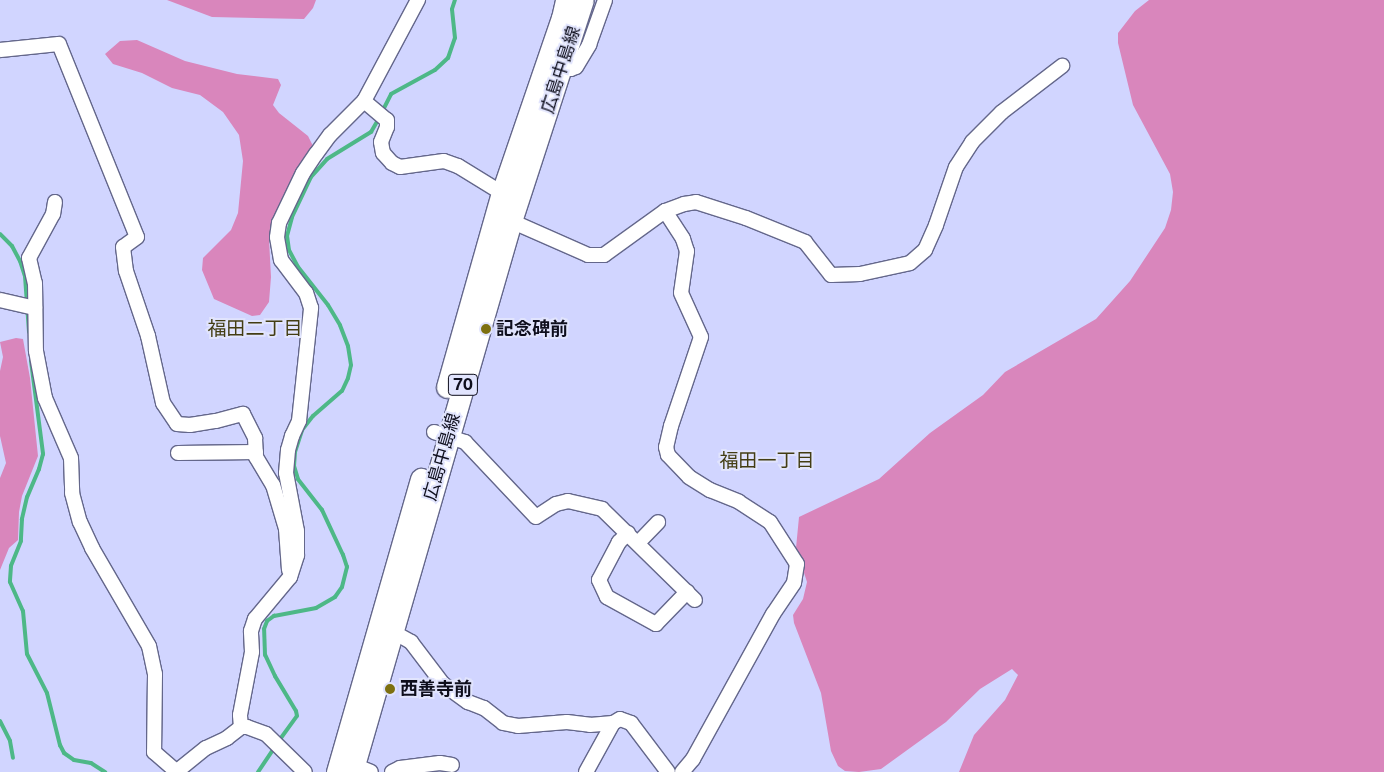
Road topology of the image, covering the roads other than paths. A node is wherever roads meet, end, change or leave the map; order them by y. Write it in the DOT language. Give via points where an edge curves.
graph roads {
  1 [pos="418,0"];
  2 [pos="566,0"];
  3 [pos="583,0"];
  4 [pos="605,0"];
  5 [pos="0,50"];
  6 [pos="1062,66"];
  7 [pos="554,67"];
  8 [pos="364,101"];
  9 [pos="502,193"];
  10 [pos="55,202"];
  11 [pos="665,211"];
  12 [pos="503,218"];
  13 [pos="0,300"];
  14 [pos="35,308"];
  15 [pos="441,433"];
  16 [pos="256,452"];
  17 [pos="178,453"];
  18 [pos="658,522"];
  19 [pos="628,533"];
  20 [pos="638,543"];
  21 [pos="290,577"];
  22 [pos="386,629"];
  23 [pos="613,722"];
  24 [pos="242,727"];
  25 [pos="452,765"];
  26 [pos="353,770"];
  27 [pos="176,772"];
  28 [pos="305,772"];
  29 [pos="392,772"];
  30 [pos="586,772"];
  31 [pos="668,772"];
  32 [pos="682,772"];
  1 -- 8 [label="street"];
  2 -- 7 [label="main road, 広島中島線 / 70"];
  3 -- 7 [label="main road, 広島中島線 / 70"];
  4 -- 7 [label="street" via="576,67"];
  5 -- 16 [label="street" via="59,44 137,237 123,247 126,271 148,336 163,403 177,424 190,425 243,414 255,438"];
  6 -- 11 [label="street" via="1002,112 972,142 956,167 925,250 910,263 860,274 831,275 805,242 746,218 696,202"];
  7 -- 9 [label="main road, 広島中島線 / 70"];
  7 -- 12 [label="main road, 広島中島線 / 70"];
  8 -- 9 [label="street" via="387,120 381,142 384,153 392,162 400,167 444,161"];
  8 -- 21 [label="street" via="316,154 278,223 281,260 306,294 311,308 299,421 288,450 286,473 297,531 297,555"];
  9 -- 12 [label="main road, 広島中島線 / 70"];
  10 -- 14 [label="street" via="53,214 29,258 35,283"];
  11 -- 12 [label="street" via="623,243 598,257"];
  11 -- 32 [label="street" via="687,251 682,293 701,337 671,426 666,447 668,455 689,477 770,522 797,564 794,583 773,614 693,759"];
  12 -- 15 [label="main road, 広島中島線 / 70"];
  13 -- 14 [label="street"];
  14 -- 27 [label="street" via="36,351 45,398 71,458 72,494 80,522 149,646 156,674 154,752"];
  15 -- 19 [label="street" via="465,442 536,517 556,504 568,501 588,504 602,509"];
  15 -- 22 [label="main road, 広島中島線 / 70"];
  16 -- 17 [label="street"];
  16 -- 21 [label="street" via="273,485 286,529"];
  18 -- 20 [label="street"];
  19 -- 20 [label="street"];
  19 -- 20 [label="street" via="619,542 599,580 607,597 656,624 691,596"];
  21 -- 24 [label="street" via="255,619 251,631 252,652 240,715"];
  22 -- 23 [label="street" via="411,642 444,684 503,723 518,726"];
  22 -- 26 [label="main road, 広島中島線 / 70"];
  23 -- 30 [label="street"];
  23 -- 31 [label="street" via="620,719 631,723"];
  24 -- 27 [label="street" via="194,756"];
  24 -- 28 [label="street" via="254,728 278,744"];
  25 -- 29 [label="street" via="440,763"];
}
